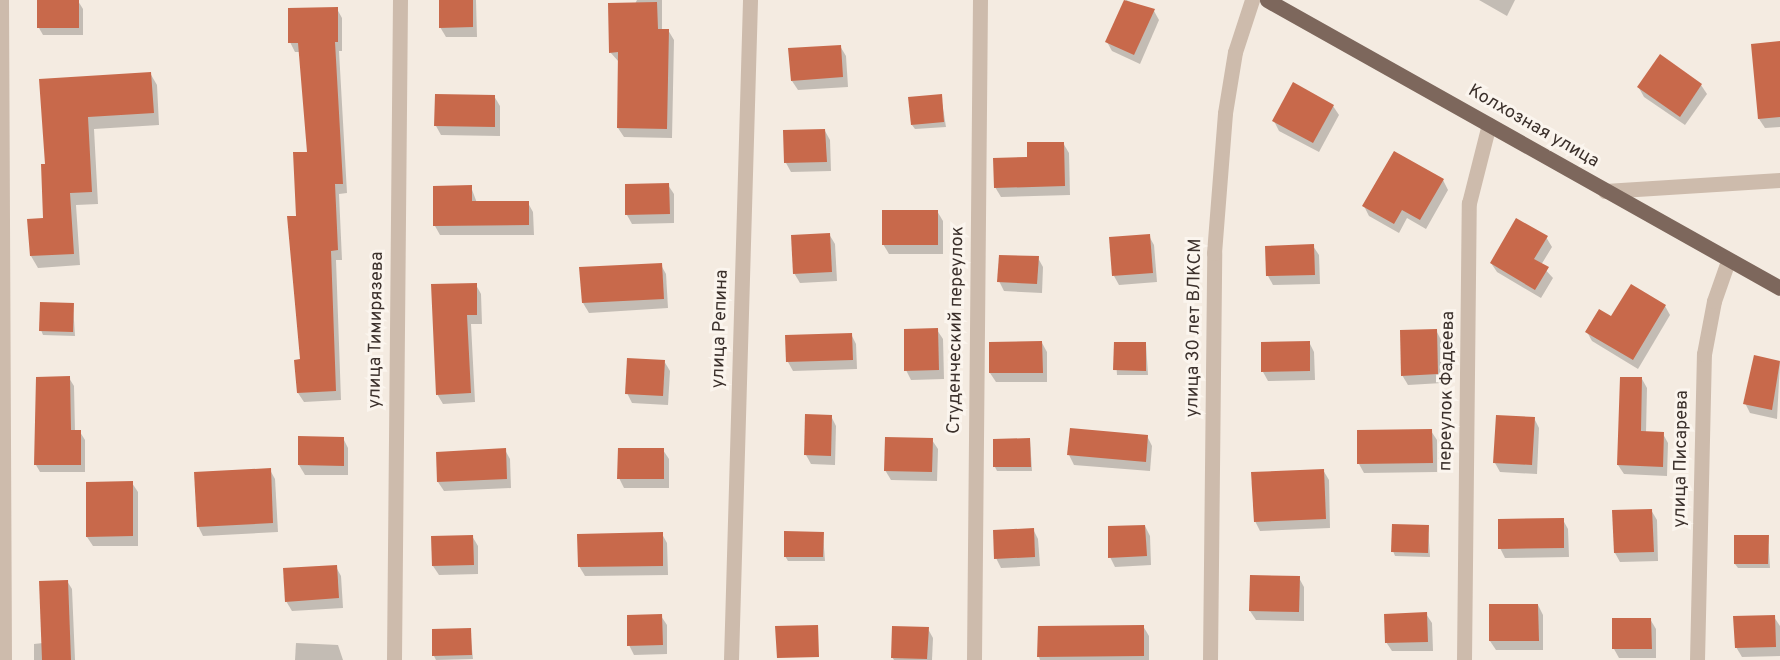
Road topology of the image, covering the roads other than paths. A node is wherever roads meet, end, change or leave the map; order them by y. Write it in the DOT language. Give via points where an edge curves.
graph roads {
  1 [pos="1,0"];
  2 [pos="400,0"];
  3 [pos="750,0"];
  4 [pos="980,0"];
  5 [pos="1252,0"];
  6 [pos="1267,0"];
  7 [pos="1489,124"];
  8 [pos="1780,180"];
  9 [pos="1605,191"];
  10 [pos="1728,261"];
  11 [pos="1780,288"];
  12 [pos="4,660"];
  13 [pos="394,660"];
  14 [pos="731,660"];
  15 [pos="974,660"];
  16 [pos="1210,660"];
  17 [pos="1464,660"];
  18 [pos="1697,660"];
  1 -- 12 [label="street"];
  2 -- 13 [label="street, улица Тимирязева"];
  3 -- 14 [label="street, улица Репина"];
  4 -- 15 [label="street, Студенческий переулок"];
  5 -- 16 [label="street, улица 30 лет ВЛКСМ" via="1235,52 1225,113 1214,253"];
  6 -- 7 [label="main road, Колхозная улица"];
  7 -- 9 [label="main road, Колхозная улица"];
  7 -- 17 [label="street, переулок Фадеева" via="1469,203"];
  8 -- 9 [label="street"];
  9 -- 10 [label="main road, Колхозная улица"];
  10 -- 11 [label="main road, Колхозная улица"];
  10 -- 18 [label="street, улица Писарева" via="1714,302 1704,354"];
}
